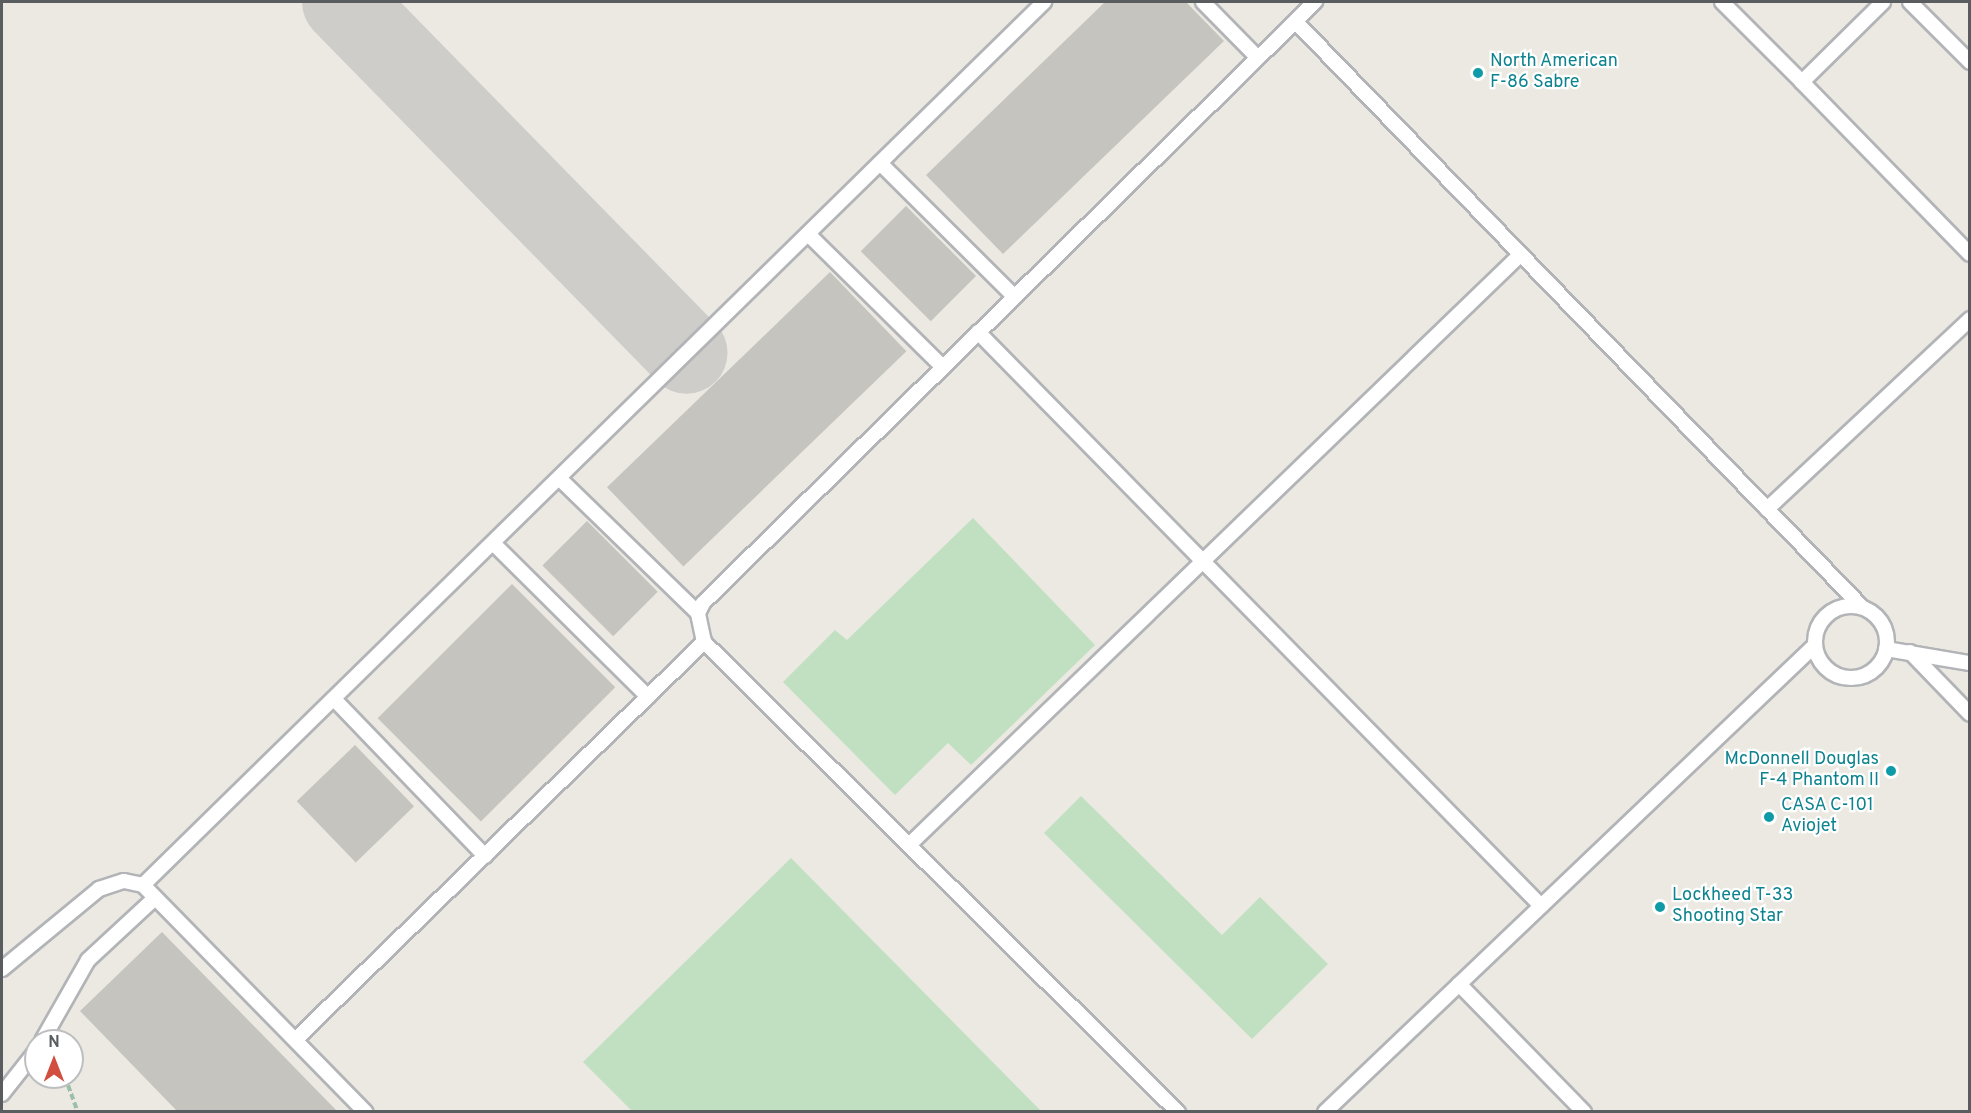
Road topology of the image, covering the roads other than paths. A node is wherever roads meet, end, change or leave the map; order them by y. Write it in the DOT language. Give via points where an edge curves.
graph roads {
  1 [pos="1044,2"];
  2 [pos="1203,2"];
  3 [pos="1315,2"];
  4 [pos="1722,2"];
  5 [pos="1883,2"];
  6 [pos="1910,2"];
  7 [pos="1295,21"];
  8 [pos="1258,58"];
  9 [pos="1970,62"];
  10 [pos="1802,82"];
  11 [pos="880,164"];
  12 [pos="808,234"];
  13 [pos="1520,255"];
  14 [pos="1970,255"];
  15 [pos="1014,296"];
  16 [pos="1970,319"];
  17 [pos="978,332"];
  18 [pos="943,367"];
  19 [pos="560,478"];
  20 [pos="1767,509"];
  21 [pos="494,544"];
  22 [pos="1204,562"];
  23 [pos="1861,606"];
  24 [pos="698,614"];
  25 [pos="704,642"];
  26 [pos="1814,646"];
  27 [pos="1886,649"];
  28 [pos="1910,652"];
  29 [pos="1970,663"];
  30 [pos="648,697"];
  31 [pos="334,699"];
  32 [pos="1970,714"];
  33 [pos="909,845"];
  34 [pos="485,856"];
  35 [pos="143,885"];
  36 [pos="155,898"];
  37 [pos="1541,906"];
  38 [pos="2,969"];
  39 [pos="1459,984"];
  40 [pos="49,1029"];
  41 [pos="295,1040"];
  42 [pos="24,1066"];
  43 [pos="2,1094"];
  44 [pos="365,1112"];
  45 [pos="1178,1112"];
  46 [pos="1325,1112"];
  47 [pos="1584,1112"];
  1 -- 11 [label="lane"];
  2 -- 8 [label="lane"];
  3 -- 7 [label="lane"];
  4 -- 10 [label="lane"];
  5 -- 10 [label="lane"];
  6 -- 9 [label="lane"];
  7 -- 8 [label="lane"];
  7 -- 13 [label="lane"];
  8 -- 15 [label="lane"];
  10 -- 14 [label="lane"];
  11 -- 12 [label="lane"];
  11 -- 15 [label="lane"];
  12 -- 18 [label="lane"];
  12 -- 19 [label="lane"];
  13 -- 20 [label="lane"];
  13 -- 22 [label="lane"];
  15 -- 17 [label="lane"];
  16 -- 20 [label="lane"];
  17 -- 18 [label="lane"];
  17 -- 22 [label="lane"];
  18 -- 24 [label="lane" via="703,603"];
  19 -- 21 [label="lane"];
  19 -- 24 [label="lane"];
  20 -- 23 [label="lane"];
  21 -- 30 [label="lane"];
  21 -- 31 [label="lane"];
  22 -- 33 [label="lane"];
  22 -- 37 [label="lane"];
  23 -- 26 [label="lane" via="1837,607 1827,614 1819,623"];
  23 -- 27 [label="lane" via="1880,620 1886,631"];
  24 -- 25 [label="lane"];
  25 -- 30 [label="lane"];
  25 -- 33 [label="lane"];
  26 -- 27 [label="lane" via="1825,668 1847,678 1870,672 1879,665"];
  26 -- 37 [label="lane"];
  27 -- 28 [label="lane"];
  28 -- 29 [label="lane"];
  28 -- 32 [label="lane"];
  30 -- 34 [label="lane"];
  31 -- 34 [label="lane"];
  31 -- 35 [label="lane"];
  33 -- 45 [label="lane"];
  34 -- 41 [label="lane"];
  35 -- 36 [label="lane"];
  35 -- 38 [label="lane" via="124,881 99,888"];
  36 -- 40 [label="lane" via="88,960"];
  36 -- 41 [label="lane"];
  37 -- 39 [label="lane"];
  39 -- 46 [label="lane"];
  39 -- 47 [label="lane"];
  41 -- 44 [label="lane"];
  42 -- 43 [label="lane"];
}
